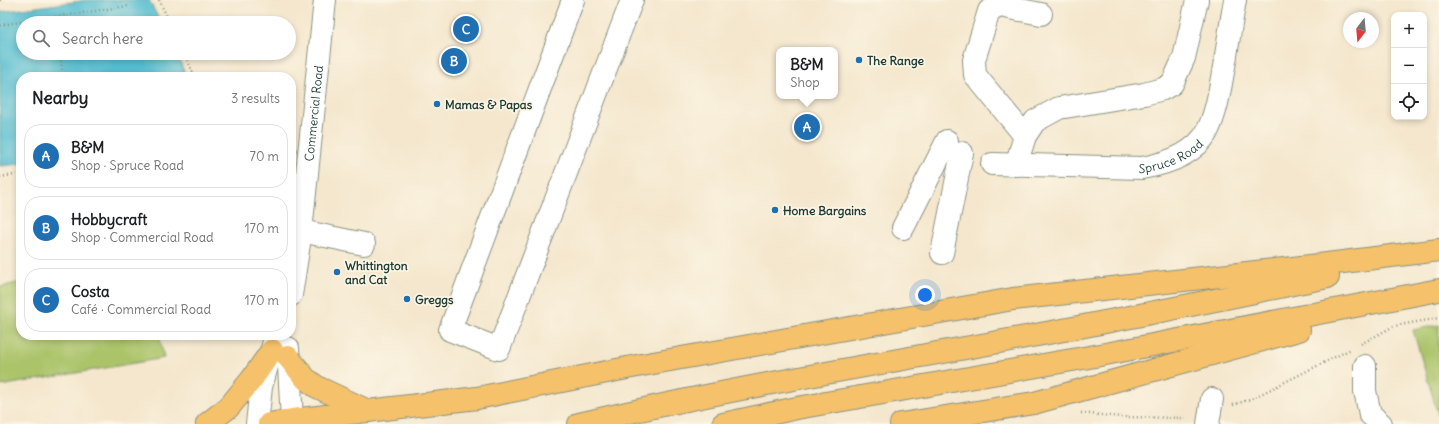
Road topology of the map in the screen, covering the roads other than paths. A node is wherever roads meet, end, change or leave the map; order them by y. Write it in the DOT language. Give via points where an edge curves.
graph roads {
  1 [pos="325,0"];
  2 [pos="573,0"];
  3 [pos="632,0"];
  4 [pos="1197,0"];
  5 [pos="1235,0"];
  6 [pos="1041,14"];
  7 [pos="1025,136"];
  8 [pos="992,164"];
  9 [pos="1016,165"];
  10 [pos="298,221"];
  11 [pos="903,228"];
  12 [pos="296,242"];
  13 [pos="364,244"];
  14 [pos="1439,252"];
  15 [pos="942,253"];
  16 [pos="1439,291"];
  17 [pos="279,347"];
  18 [pos="1365,366"];
  19 [pos="1212,398"];
  20 [pos="368,411"];
  21 [pos="292,422"];
  22 [pos="207,424"];
  23 [pos="257,424"];
  24 [pos="269,424"];
  25 [pos="579,424"];
  26 [pos="723,424"];
  27 [pos="901,424"];
  28 [pos="1208,424"];
  29 [pos="1381,424"];
  1 -- 10 [label="street, Commercial Road"];
  2 -- 3 [label="street" via="450,330 499,348"];
  4 -- 7 [label="street" via="1184,58 1172,84 1144,94 1059,108 1035,121"];
  5 -- 9 [label="street, Spruce Road" via="1220,94 1214,114 1206,133 1185,154 1157,166 1142,168"];
  6 -- 7 [label="street" via="1000,6 989,11 974,60 975,75"];
  7 -- 9 [label="street"];
  8 -- 9 [label="street, Spruce Road"];
  10 -- 12 [label="street, Commercial Road"];
  10 -- 13 [label="street"];
  11 -- 15 [label="street" via="954,147"];
  14 -- 20 [label="highway" via="1013,299 642,365 477,398"];
  14 -- 25 [label="highway" via="1222,299 796,378"];
  16 -- 26 [label="highway" via="1095,356 797,408"];
  16 -- 27 [label="highway" via="1034,403"];
  17 -- 20 [label="highway" via="306,379 317,387"];
  17 -- 21 [label="street"];
  17 -- 22 [label="highway" via="229,407"];
  17 -- 23 [label="street" via="262,387"];
  18 -- 29 [label="street" via="1365,391 1370,414"];
  19 -- 28 [label="street"];
  20 -- 21 [label="highway"];
  21 -- 24 [label="highway"];
}
